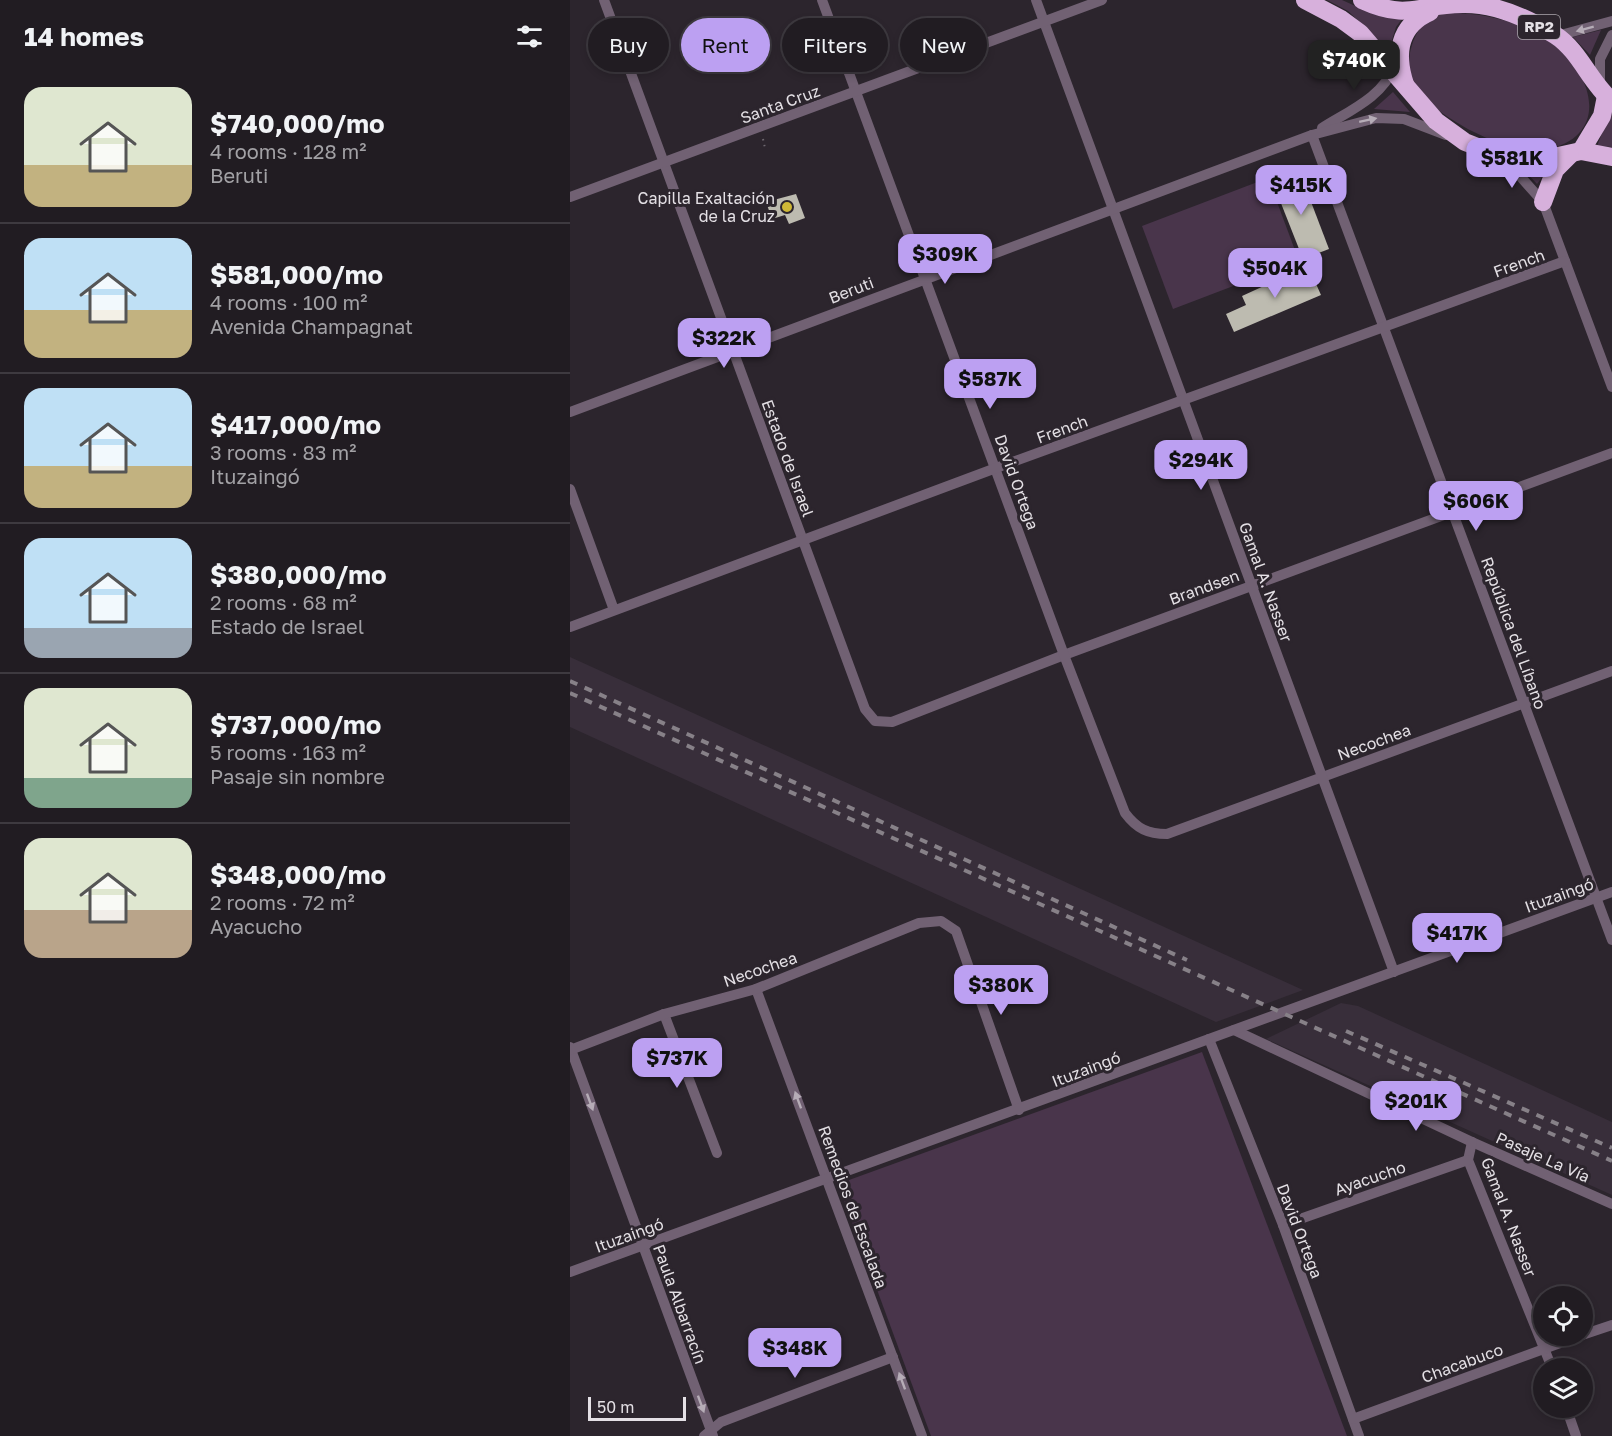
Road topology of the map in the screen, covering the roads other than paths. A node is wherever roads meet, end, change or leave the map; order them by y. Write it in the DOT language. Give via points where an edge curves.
graph roads {
  1 [pos="604,0"];
  2 [pos="822,0"];
  3 [pos="1036,0"];
  4 [pos="1102,0"];
  5 [pos="1305,0"];
  6 [pos="1362,0"];
  7 [pos="1489,3"];
  8 [pos="1434,5"];
  9 [pos="1612,21"];
  10 [pos="1044,22"];
  11 [pos="1612,35"];
  12 [pos="1557,36"];
  13 [pos="1399,48"];
  14 [pos="1392,72"];
  15 [pos="1407,88"];
  16 [pos="856,92"];
  17 [pos="1606,94"];
  18 [pos="1312,135"];
  19 [pos="1466,142"];
  20 [pos="1576,153"];
  21 [pos="1503,157"];
  22 [pos="1612,157"];
  23 [pos="663,163"];
  24 [pos="570,197"];
  25 [pos="1543,202"];
  26 [pos="1113,208"];
  27 [pos="1565,261"];
  28 [pos="925,278"];
  29 [pos="1383,328"];
  30 [pos="733,351"];
  31 [pos="1612,387"];
  32 [pos="1184,401"];
  33 [pos="570,412"];
  34 [pos="1612,453"];
  35 [pos="996,468"];
  36 [pos="570,489"];
  37 [pos="1454,513"];
  38 [pos="802,540"];
  39 [pos="1251,586"];
  40 [pos="614,610"];
  41 [pos="570,627"];
  42 [pos="1064,655"];
  43 [pos="1612,671"];
  44 [pos="1524,703"];
  45 [pos="875,721"];
  46 [pos="1322,777"];
  47 [pos="1145,832"];
  48 [pos="1612,892"];
  49 [pos="1596,897"];
  50 [pos="1612,940"];
  51 [pos="1394,972"];
  52 [pos="756,989"];
  53 [pos="664,1014"];
  54 [pos="1234,1030"];
  55 [pos="1209,1039"];
  56 [pos="570,1049"];
  57 [pos="1019,1110"];
  58 [pos="1472,1142"];
  59 [pos="717,1153"];
  60 [pos="1468,1160"];
  61 [pos="827,1179"];
  62 [pos="1612,1204"];
  63 [pos="1283,1224"];
  64 [pos="642,1246"];
  65 [pos="570,1272"];
  66 [pos="1612,1325"];
  67 [pos="1593,1331"];
  68 [pos="1551,1346"];
  69 [pos="1545,1348"];
  70 [pos="893,1357"];
  71 [pos="1548,1358"];
  72 [pos="1570,1418"];
  73 [pos="1353,1419"];
  74 [pos="709,1434"];
  75 [pos="922,1436"];
  76 [pos="1359,1436"];
  77 [pos="1576,1436"];
  1 -- 23 [label="street, Estado de Israel"];
  2 -- 16 [label="street, David Ortega"];
  3 -- 10 [label="street, Gamal A. Nasser"];
  4 -- 10 [label="street, Santa Cruz"];
  5 -- 14 [label="highway" via="1359,33"];
  6 -- 8 [label="highway, RP2" via="1391,11"];
  7 -- 8 [label="highway, RP2"];
  7 -- 12 [label="highway, RP2"];
  8 -- 13 [label="highway, RP2" via="1410,24"];
  9 -- 12 [label="street, one-way"];
  10 -- 16 [label="street, Santa Cruz"];
  10 -- 26 [label="street, Gamal A. Nasser"];
  11 -- 17 [label="street" via="1600,59"];
  12 -- 17 [label="highway, RP2"];
  13 -- 14 [label="street, Beruti"];
  13 -- 15 [label="highway"];
  14 -- 15 [label="highway"];
  14 -- 18 [label="street, Beruti" via="1365,101"];
  15 -- 19 [label="highway" via="1436,121"];
  16 -- 23 [label="street, Santa Cruz"];
  16 -- 28 [label="street, David Ortega"];
  17 -- 20 [label="highway" via="1602,116"];
  18 -- 19 [label="street, Beruti, one-way" via="1376,118 1404,119"];
  18 -- 26 [label="street, Beruti"];
  18 -- 29 [label="street, República del Líbano"];
  19 -- 21 [label="highway"];
  20 -- 21 [label="highway" via="1531,162"];
  20 -- 22 [label="highway"];
  20 -- 25 [label="highway" via="1555,170"];
  21 -- 25 [label="street"];
  23 -- 24 [label="street, Santa Cruz"];
  23 -- 30 [label="street, Estado de Israel"];
  25 -- 27 [label="street"];
  26 -- 28 [label="street, Beruti"];
  26 -- 32 [label="street, Gamal A. Nasser"];
  27 -- 29 [label="street, French"];
  27 -- 31 [label="street"];
  28 -- 30 [label="street, Beruti"];
  28 -- 35 [label="street, David Ortega"];
  29 -- 32 [label="street, French"];
  29 -- 37 [label="street, República del Líbano"];
  30 -- 33 [label="street, Beruti"];
  30 -- 38 [label="street, Estado de Israel"];
  32 -- 35 [label="street, French"];
  32 -- 39 [label="street, Gamal A. Nasser"];
  34 -- 37 [label="street, Brandsen"];
  35 -- 38 [label="street, French"];
  35 -- 42 [label="street, David Ortega"];
  36 -- 40 [label="street"];
  37 -- 39 [label="street, Brandsen"];
  37 -- 44 [label="street, República del Líbano"];
  38 -- 40 [label="street, French"];
  38 -- 45 [label="street, Estado de Israel" via="865,710"];
  39 -- 42 [label="street, Brandsen"];
  39 -- 46 [label="street, Gamal A. Nasser"];
  40 -- 41 [label="street, French"];
  42 -- 45 [label="street, Brandsen" via="892,722"];
  42 -- 47 [label="street, David Ortega" via="1125,813"];
  43 -- 44 [label="street, Necochea"];
  44 -- 46 [label="street, Necochea"];
  44 -- 49 [label="street, República del Líbano"];
  46 -- 47 [label="street, Necochea" via="1167,834"];
  46 -- 51 [label="street, Gamal A. Nasser"];
  48 -- 49 [label="street, Ituzaingó"];
  49 -- 50 [label="street, República del Líbano"];
  49 -- 51 [label="street, Ituzaingó"];
  51 -- 54 [label="street, Ituzaingó"];
  52 -- 53 [label="street, Necochea"];
  52 -- 57 [label="street, Necochea" via="919,923 941,921 956,931"];
  61 -- 52 [label="street, Remedios de Escalada, one-way"];
  53 -- 56 [label="street, Necochea"];
  53 -- 59 [label="street"];
  54 -- 55 [label="street, Ituzaingó"];
  54 -- 58 [label="street, Pasaje La Vía"];
  55 -- 57 [label="street, Ituzaingó"];
  55 -- 63 [label="street, David Ortega"];
  56 -- 64 [label="street, Paula Albarracín, one-way"];
  57 -- 61 [label="street, Ituzaingó"];
  58 -- 60 [label="street, Gamal A. Nasser"];
  58 -- 62 [label="street, Pasaje La Vía"];
  60 -- 63 [label="street, Ayacucho"];
  60 -- 69 [label="street, Gamal A. Nasser"];
  61 -- 64 [label="street, Ituzaingó"];
  61 -- 70 [label="street, Remedios de Escalada"];
  63 -- 73 [label="street, David Ortega"];
  64 -- 65 [label="street, Ituzaingó"];
  64 -- 74 [label="street, Paula Albarracín, one-way"];
  66 -- 67 [label="street, Chacabuco"];
  68 -- 69 [label="street, Chacabuco"];
  69 -- 71 [label="street, Gamal A. Nasser"];
  69 -- 73 [label="street, Chacabuco"];
  70 -- 74 [label="street" via="721,1422"];
  75 -- 70 [label="street, Remedios de Escalada, one-way"];
  72 -- 77 [label="street"];
  73 -- 76 [label="street, David Ortega"];
}
